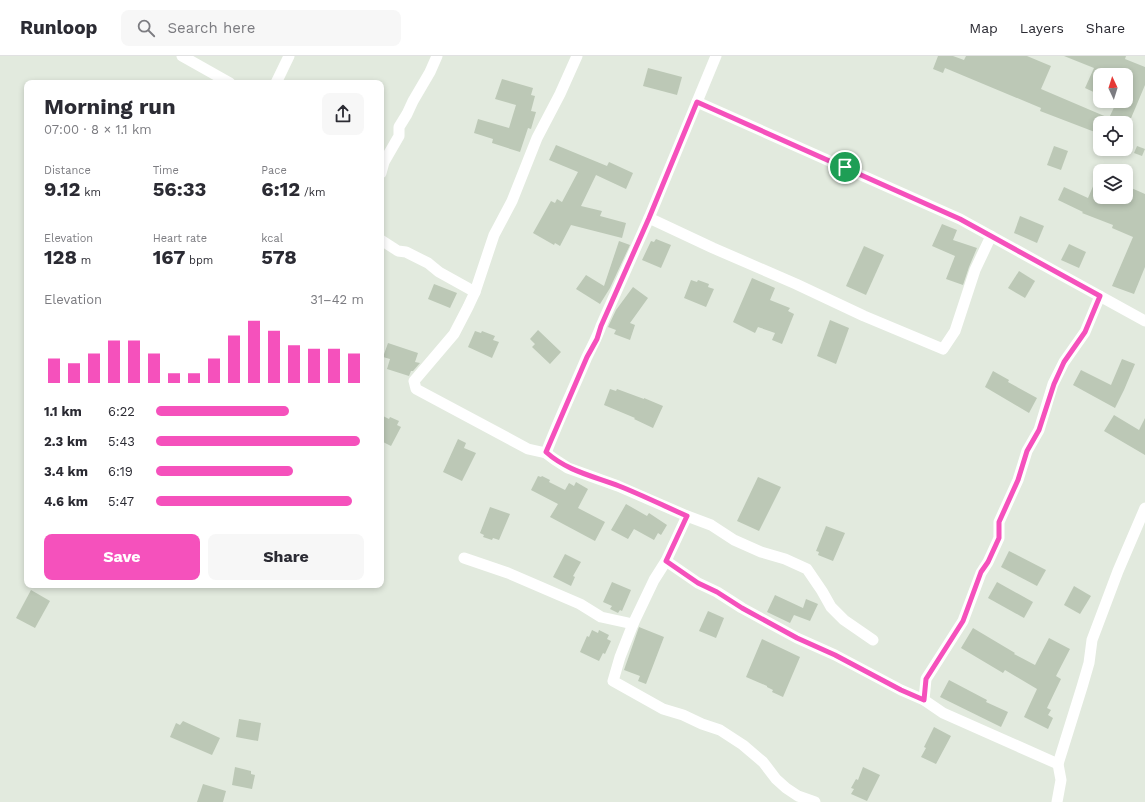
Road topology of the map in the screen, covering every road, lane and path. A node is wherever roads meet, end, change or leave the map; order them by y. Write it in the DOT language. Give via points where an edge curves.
graph roads {
  1 [pos="182,56"];
  2 [pos="289,56"];
  3 [pos="437,56"];
  4 [pos="577,56"];
  5 [pos="716,56"];
  6 [pos="225,80"];
  7 [pos="277,80"];
  8 [pos="697,102"];
  9 [pos="384,162"];
  10 [pos="649,218"];
  11 [pos="991,236"];
  12 [pos="384,242"];
  13 [pos="475,292"];
  14 [pos="1100,296"];
  15 [pos="1145,321"];
  16 [pos="546,452"];
  17 [pos="1145,508"];
  18 [pos="687,516"];
  19 [pos="464,558"];
  20 [pos="666,561"];
  21 [pos="633,624"];
  22 [pos="873,640"];
  23 [pos="924,700"];
  24 [pos="1058,764"];
  25 [pos="815,802"];
  26 [pos="1057,802"];
  1 -- 6 [label="street"];
  2 -- 7 [label="street"];
  3 -- 9 [label="street" via="399,127 399,136"];
  4 -- 13 [label="street" via="537,138 512,201 494,235"];
  5 -- 8 [label="street"];
  8 -- 10 [label="street"];
  8 -- 11 [label="street" via="960,219"];
  10 -- 11 [label="street" via="857,313 943,349 955,331 975,270"];
  10 -- 16 [label="street"];
  11 -- 14 [label="street"];
  12 -- 13 [label="street" via="398,251 406,252 428,263"];
  13 -- 16 [label="street" via="454,334 414,381 416,389 528,449"];
  14 -- 15 [label="street"];
  14 -- 23 [label="street" via="1085,332 1064,362 1054,384 1039,430 1027,451 1018,480 999,522 999,538 981,572 963,621 926,679"];
  16 -- 18 [label="street" via="568,468 618,486"];
  17 -- 24 [label="street" via="1092,640 1089,663"];
  18 -- 20 [label="street"];
  18 -- 22 [label="street" via="711,525 734,540 807,569 831,607 844,620"];
  19 -- 21 [label="street" via="508,573 580,604 601,617"];
  20 -- 21 [label="street"];
  20 -- 23 [label="street" via="698,583 797,638"];
  21 -- 25 [label="street" via="613,681 663,709 720,730 763,762 786,788"];
  23 -- 24 [label="street" via="943,713"];
  24 -- 26 [label="street" via="1061,780"];
}
